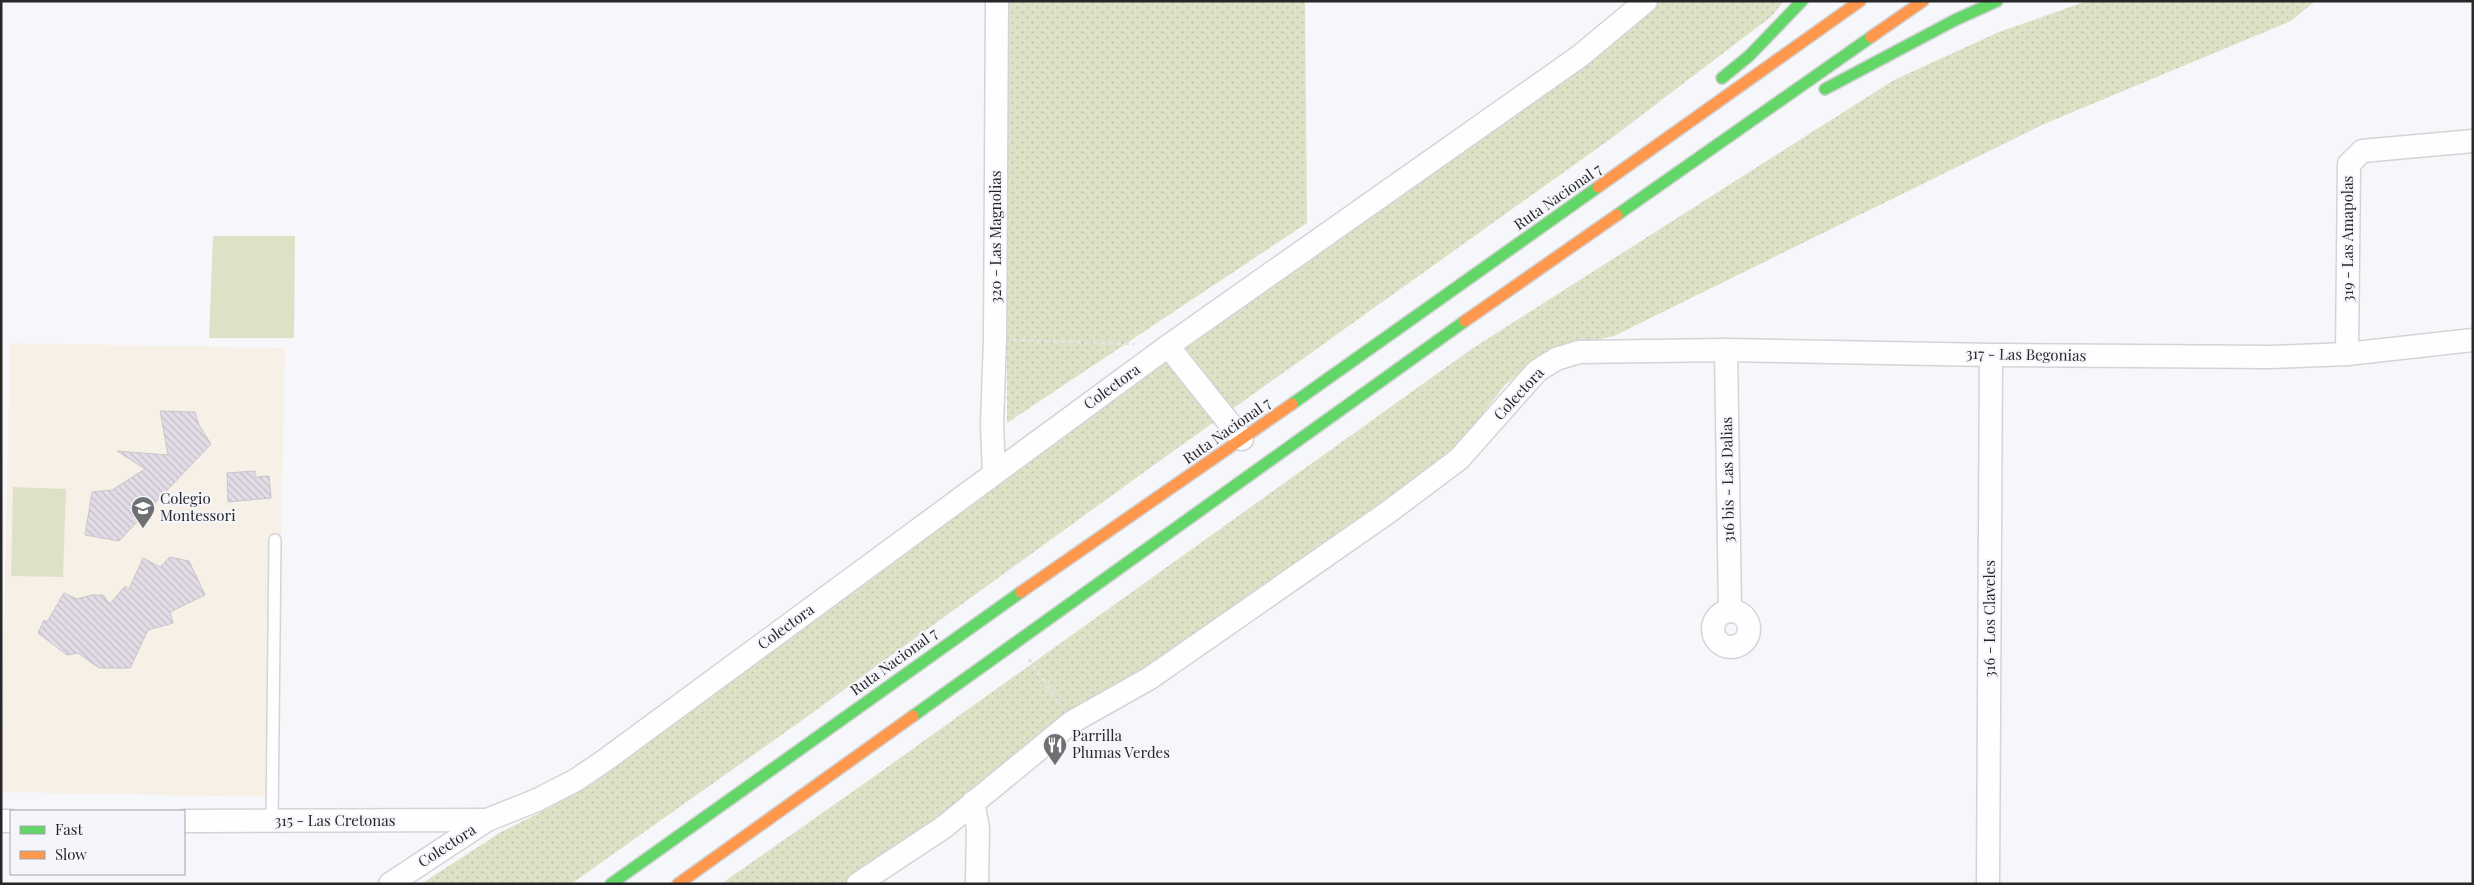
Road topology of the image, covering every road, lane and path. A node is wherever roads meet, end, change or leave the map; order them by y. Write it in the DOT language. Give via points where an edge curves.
graph roads {
  1 [pos="997,1"];
  2 [pos="1646,1"];
  3 [pos="1802,1"];
  4 [pos="1860,1"];
  5 [pos="1923,1"];
  6 [pos="1998,1"];
  7 [pos="1714,85"];
  8 [pos="1818,92"];
  9 [pos="1793,106"];
  10 [pos="1686,110"];
  11 [pos="2473,141"];
  12 [pos="1707,153"];
  13 [pos="1632,162"];
  14 [pos="995,339"];
  15 [pos="2473,340"];
  16 [pos="1168,346"];
  17 [pos="1726,350"];
  18 [pos="1579,352"];
  19 [pos="2347,354"];
  20 [pos="1991,355"];
  21 [pos="1242,439"];
  22 [pos="994,474"];
  23 [pos="275,540"];
  24 [pos="1730,611"];
  25 [pos="1017,642"];
  26 [pos="1072,722"];
  27 [pos="972,802"];
  28 [pos="487,820"];
  29 [pos="185,821"];
  30 [pos="272,822"];
  31 [pos="390,884"];
  32 [pos="611,884"];
  33 [pos="678,884"];
  34 [pos="858,884"];
  35 [pos="977,884"];
  36 [pos="1988,884"];
  1 -- 14 [label="street, 320 - Las Magnolias"];
  2 -- 16 [label="street, Colectora" via="1580,56"];
  3 -- 7 [label="highway" via="1749,56"];
  4 -- 13 [label="highway, Ruta Nacional 7"];
  5 -- 12 [label="highway"];
  6 -- 8 [label="highway"];
  9 -- 12 [label="highway"];
  10 -- 13 [label="highway"];
  11 -- 19 [label="street, 319 - Las Amapolas" via="2362,151 2349,164"];
  12 -- 25 [label="highway" via="1358,396"];
  13 -- 21 [label="highway, Ruta Nacional 7"];
  14 -- 16 [label="path"];
  14 -- 22 [label="street, 320 - Las Magnolias"];
  15 -- 19 [label="street, 317 - Las Begonias"];
  16 -- 21 [label="street"];
  16 -- 22 [label="street, Colectora"];
  17 -- 18 [label="street, 317 - Las Begonias"];
  17 -- 20 [label="street, 317 - Las Begonias"];
  17 -- 24 [label="street, 316 bis - Las Dalias"];
  18 -- 26 [label="street, Colectora" via="1556,359 1537,371 1459,458 1387,513 1150,678"];
  19 -- 20 [label="street, 317 - Las Begonias" via="2270,357"];
  20 -- 36 [label="street, 316 - Los Claveles"];
  21 -- 32 [label="highway, Ruta Nacional 7" via="951,640"];
  22 -- 28 [label="street, Colectora" via="604,762 537,800"];
  23 -- 30 [label="lane"];
  25 -- 26 [label="path"];
  25 -- 33 [label="highway"];
  26 -- 27 [label="street, Colectora"];
  27 -- 34 [label="street, Colectora" via="944,826"];
  27 -- 35 [label="street" via="978,828"];
  28 -- 30 [label="street, 315 - Las Cretonas"];
  28 -- 31 [label="street, Colectora"];
  29 -- 30 [label="street, 315 - Las Cretonas"];
}
